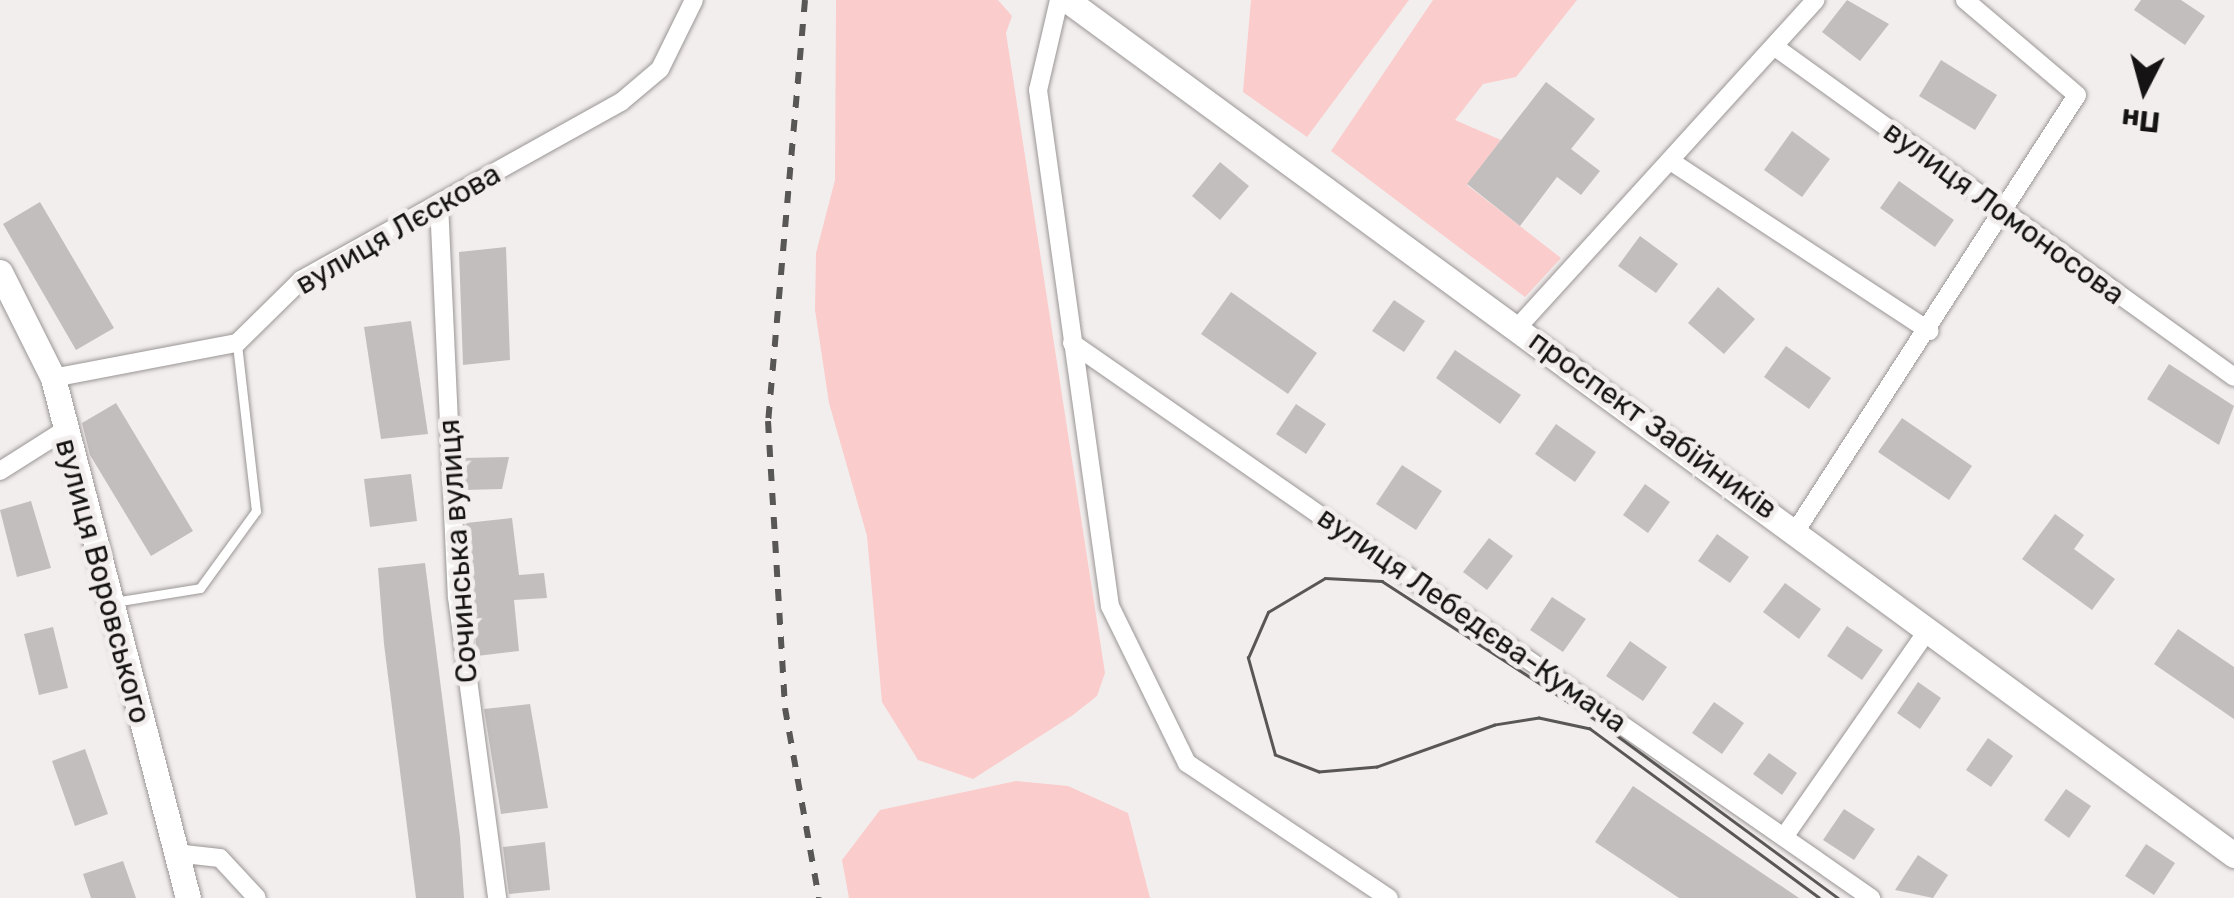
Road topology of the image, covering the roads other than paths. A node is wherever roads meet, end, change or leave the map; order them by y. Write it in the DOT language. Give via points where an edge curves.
graph roads {
  1 [pos="694,0"];
  2 [pos="1059,0"];
  3 [pos="1067,0"];
  4 [pos="1816,0"];
  5 [pos="1965,0"];
  6 [pos="1775,47"];
  7 [pos="1672,162"];
  8 [pos="439,203"];
  9 [pos="2007,215"];
  10 [pos="0,272"];
  11 [pos="1518,327"];
  12 [pos="1929,331"];
  13 [pos="236,343"];
  14 [pos="1072,343"];
  15 [pos="53,378"];
  16 [pos="2234,378"];
  17 [pos="63,431"];
  18 [pos="0,472"];
  19 [pos="1797,529"];
  20 [pos="106,604"];
  21 [pos="1928,628"];
  22 [pos="1784,837"];
  23 [pos="175,853"];
  24 [pos="2234,855"];
  25 [pos="188,898"];
  26 [pos="258,898"];
  27 [pos="498,898"];
  28 [pos="1389,898"];
  29 [pos="1871,898"];
  1 -- 8 [label="street, вулиця Лєскова" via="660,69 621,102"];
  2 -- 14 [label="street" via="1038,90"];
  3 -- 11 [label="main road, проспект Забійників"];
  4 -- 6 [label="street"];
  5 -- 9 [label="street" via="2077,95"];
  6 -- 7 [label="street"];
  6 -- 9 [label="street, вулиця Ломоносова"];
  7 -- 11 [label="street"];
  7 -- 12 [label="street"];
  8 -- 13 [label="street, вулиця Лєскова" via="301,280"];
  8 -- 27 [label="street, Сочинська вулиця" via="458,597"];
  9 -- 12 [label="street"];
  9 -- 16 [label="street, вулиця Ломоносова"];
  10 -- 15 [label="main road, вулиця Воровського"];
  11 -- 19 [label="main road, проспект Забійників"];
  12 -- 19 [label="street"];
  13 -- 15 [label="street"];
  13 -- 20 [label="lane" via="256,511 200,588"];
  14 -- 22 [label="street, вулиця Лебедєва-Кумача"];
  14 -- 28 [label="street" via="1110,606 1187,763"];
  15 -- 17 [label="main road, вулиця Воровського"];
  17 -- 18 [label="street"];
  17 -- 20 [label="main road, вулиця Воровського"];
  19 -- 21 [label="main road, проспект Забійників"];
  20 -- 23 [label="main road, вулиця Воровського"];
  21 -- 22 [label="street"];
  21 -- 24 [label="main road, проспект Забійників"];
  22 -- 29 [label="street, вулиця Лебедєва-Кумача"];
  23 -- 25 [label="main road, вулиця Воровського"];
  23 -- 26 [label="street" via="220,858"];
}
